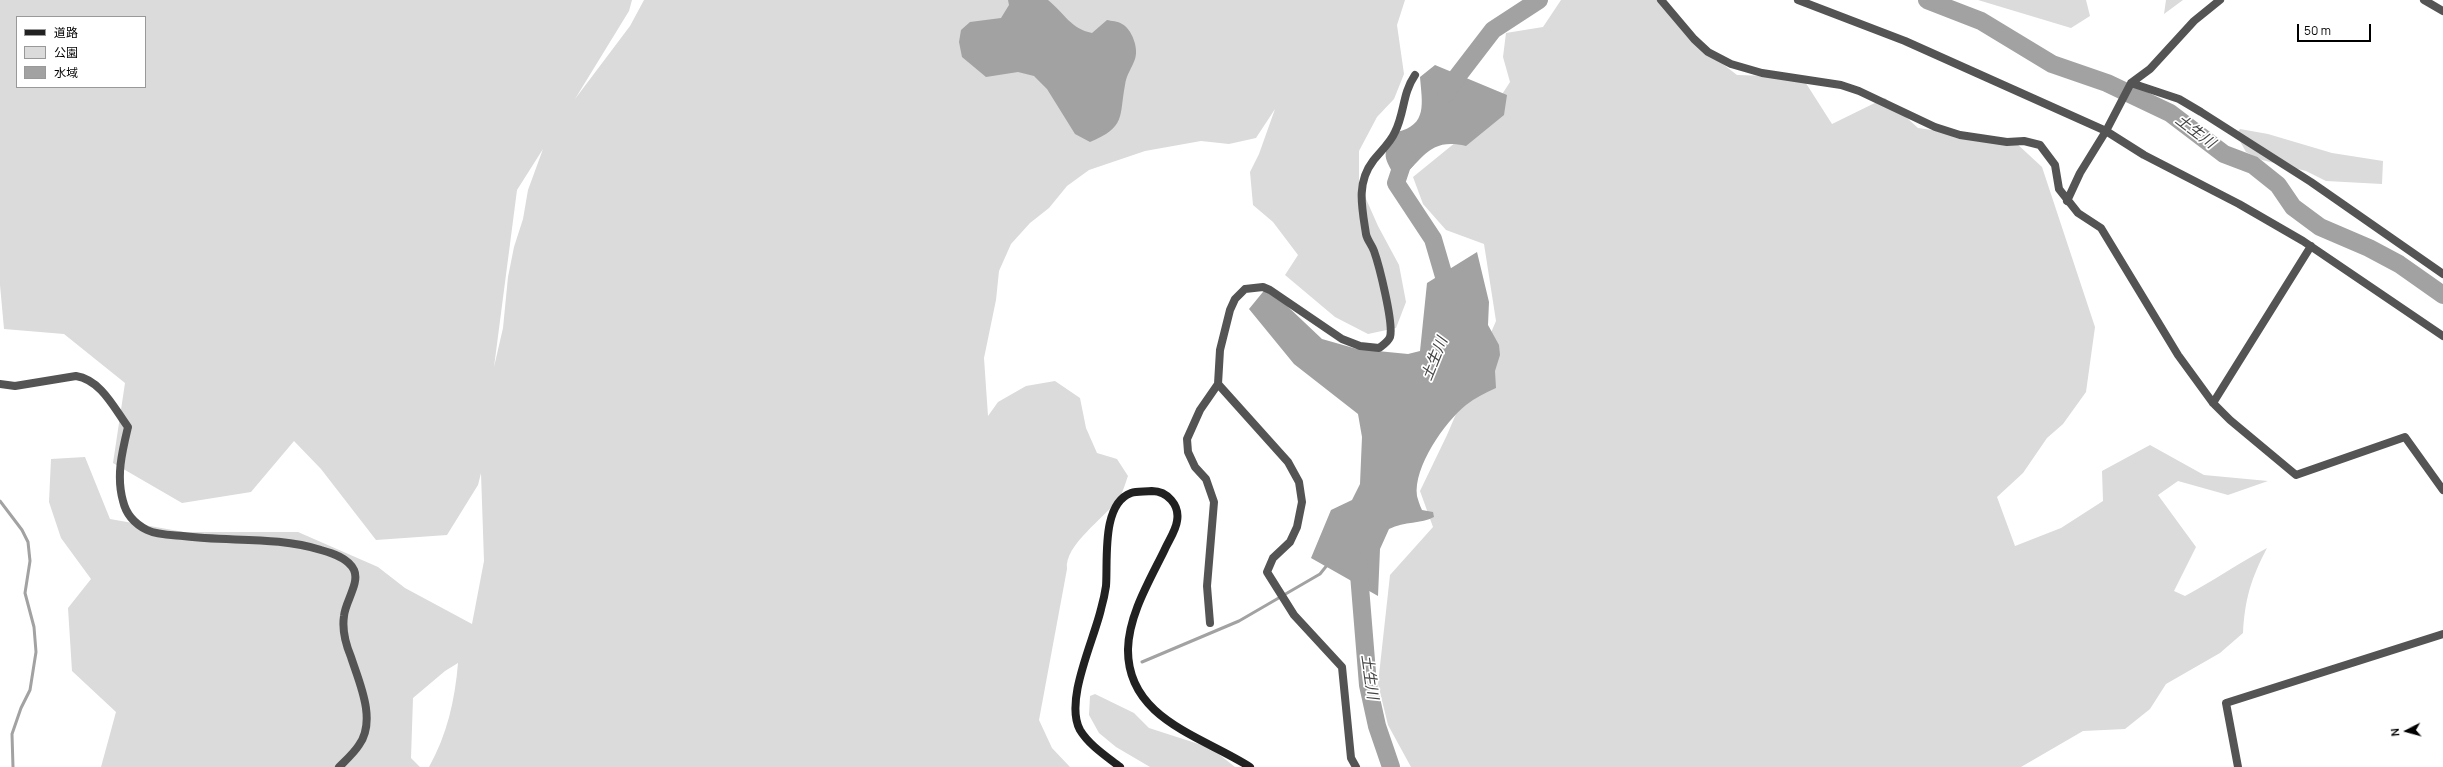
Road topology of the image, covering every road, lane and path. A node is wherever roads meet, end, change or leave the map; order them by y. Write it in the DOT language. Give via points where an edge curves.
graph roads {
  1 [pos="1661,0"];
  2 [pos="1798,0"];
  3 [pos="2220,0"];
  4 [pos="2424,0"];
  5 [pos="2443,11"];
  6 [pos="1415,75"];
  7 [pos="2131,83"];
  8 [pos="2106,131"];
  9 [pos="2067,202"];
  10 [pos="2311,246"];
  11 [pos="2443,274"];
  12 [pos="2443,336"];
  13 [pos="0,384"];
  14 [pos="1218,384"];
  15 [pos="2213,403"];
  16 [pos="2443,490"];
  17 [pos="1210,623"];
  18 [pos="2443,634"];
  19 [pos="339,767"];
  20 [pos="1120,767"];
  21 [pos="1250,767"];
  22 [pos="1356,767"];
  23 [pos="2238,767"];
  1 -- 9 [label="street" via="1708,52 1731,64 1762,73 1842,85 1935,127 1960,135 2040,145 2055,165 2059,189"];
  2 -- 8 [label="street" via="1905,41"];
  3 -- 7 [label="street" via="2194,21 2150,69"];
  4 -- 5 [label="street"];
  6 -- 14 [label="street" via="1406,88 1395,133 1363,176 1361,192 1367,236 1374,250 1388,308 1390,337 1380,348 1360,346 1330,332 1270,290 1263,287 1245,289 1235,299 1230,310 1220,350"];
  7 -- 8 [label="street"];
  7 -- 11 [label="street" via="2178,99 2201,112 2317,186"];
  8 -- 9 [label="street" via="2080,173"];
  8 -- 10 [label="street" via="2144,155 2239,204"];
  9 -- 15 [label="street" via="2078,214 2101,228 2178,355"];
  10 -- 12 [label="street"];
  10 -- 15 [label="street"];
  13 -- 19 [label="street" via="15,386 76,376 96,385 128,427 119,467 122,502 130,517 149,531 211,540 298,542 331,553 351,566 355,584 343,617 346,645 364,695 366,720 365,734 360,744"];
  14 -- 17 [label="street" via="1200,410 1187,439 1188,452 1206,479 1214,502 1207,586"];
  14 -- 22 [label="street" via="1288,462 1299,482 1302,502 1297,527 1290,542 1273,558 1267,572 1294,614 1342,667 1351,758"];
  15 -- 16 [label="street" via="2296,475 2405,437"];
  18 -- 23 [label="street" via="2226,703"];
  20 -- 21 [label="street" via="1088,741 1079,729 1075,717 1076,695 1099,621 1106,587 1107,537 1114,511 1124,497 1132,493 1154,491 1170,498 1177,507 1177,522 1142,597 1132,628 1128,649 1130,675 1145,702 1159,714"];
}
